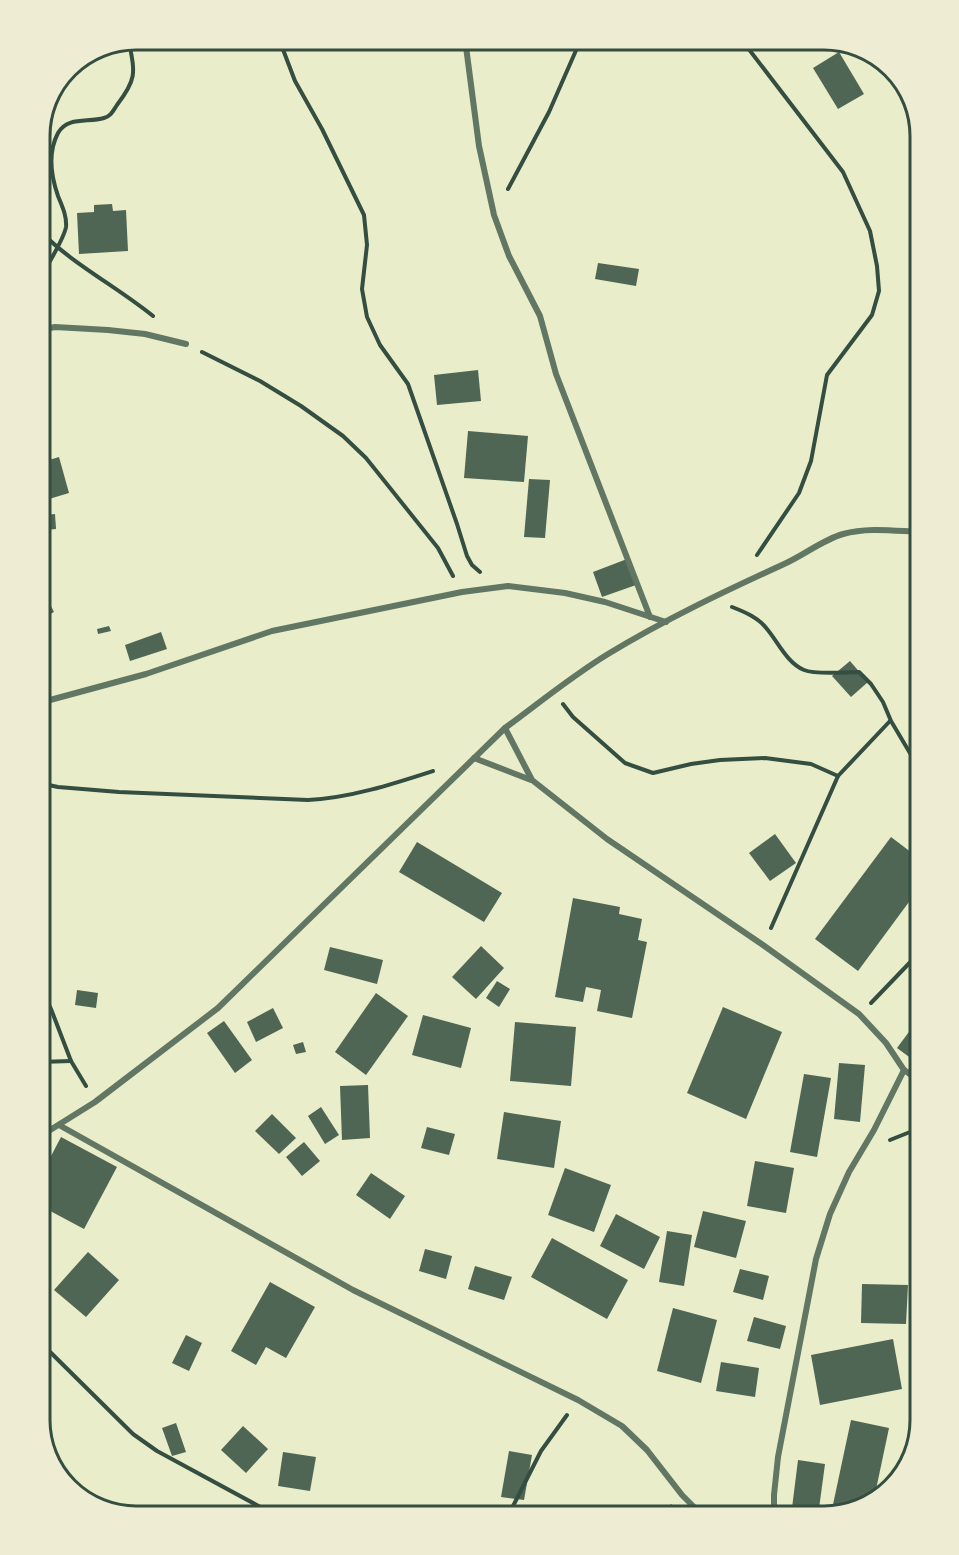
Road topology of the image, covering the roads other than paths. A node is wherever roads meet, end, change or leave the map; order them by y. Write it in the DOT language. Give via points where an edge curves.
graph roads {
  1 [pos="466,50"];
  2 [pos="50,329"];
  3 [pos="186,344"];
  4 [pos="910,531"];
  5 [pos="650,617"];
  6 [pos="666,622"];
  7 [pos="50,700"];
  8 [pos="505,728"];
  9 [pos="474,758"];
  10 [pos="532,780"];
  11 [pos="904,1070"];
  12 [pos="910,1074"];
  13 [pos="59,1125"];
  14 [pos="50,1130"];
  15 [pos="693,1506"];
  16 [pos="774,1506"];
  1 -- 5 [label="street" via="479,146 494,215 509,256 540,316 556,374"];
  2 -- 3 [label="street" via="145,334"];
  4 -- 6 [label="street" via="866,529 842,534"];
  5 -- 6 [label="street"];
  5 -- 7 [label="street" via="565,593 508,586 462,592 272,631 146,674"];
  6 -- 8 [label="street" via="608,654"];
  8 -- 9 [label="street"];
  8 -- 10 [label="street"];
  9 -- 10 [label="street"];
  9 -- 13 [label="street" via="218,1008"];
  10 -- 11 [label="street" via="607,839 859,1014"];
  11 -- 12 [label="street"];
  11 -- 16 [label="street" via="849,1172 816,1259 778,1457"];
  13 -- 14 [label="street"];
  13 -- 15 [label="street" via="353,1290 578,1400 622,1426 648,1450"];
}
